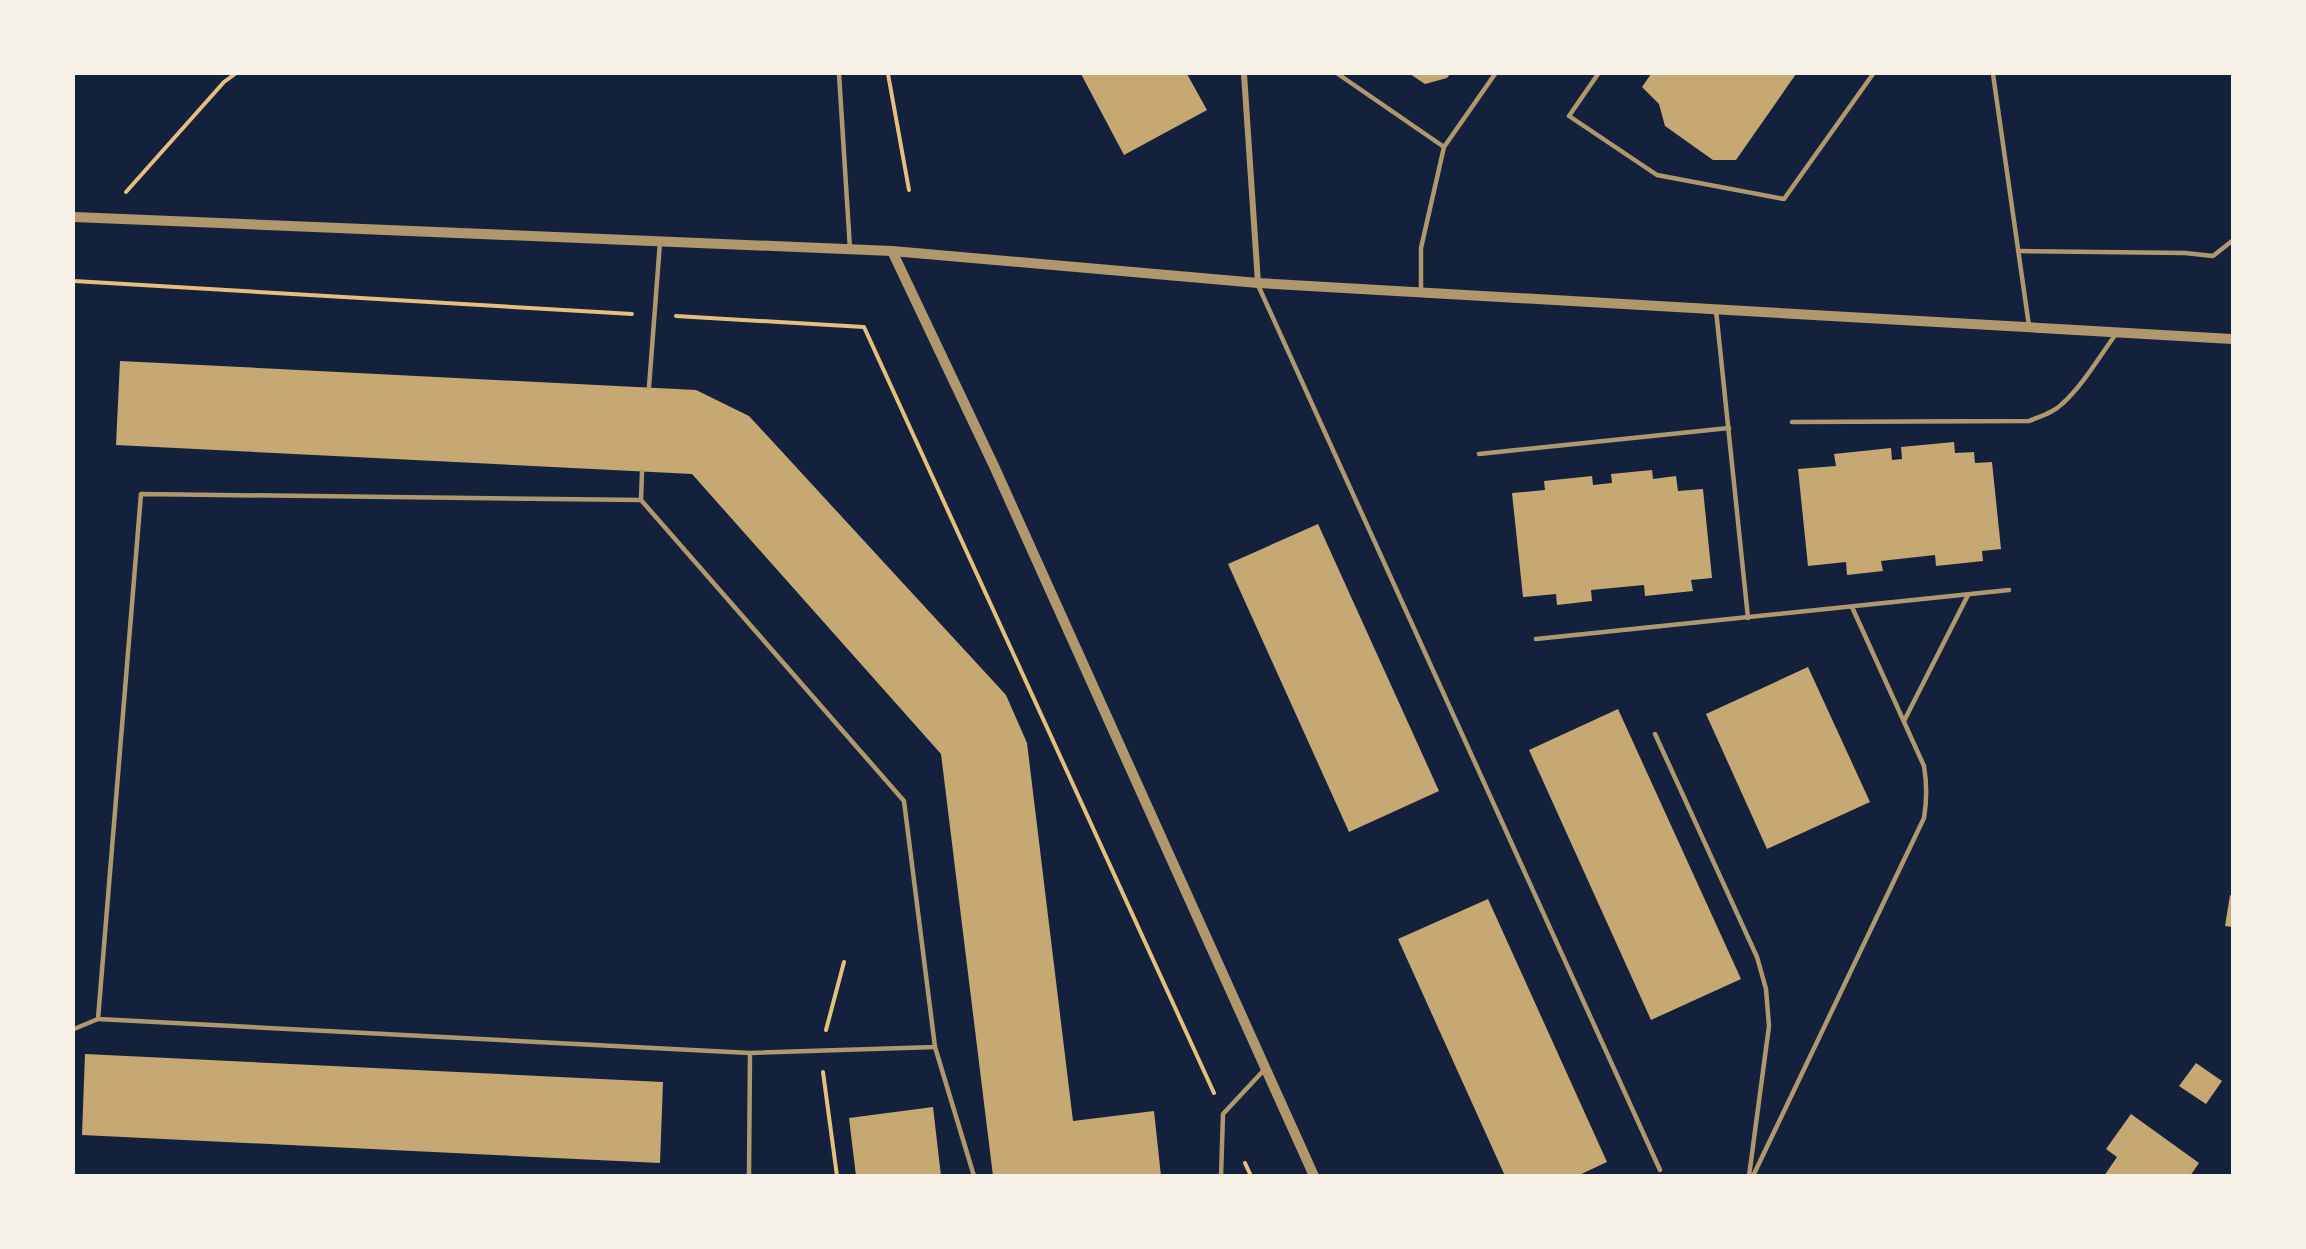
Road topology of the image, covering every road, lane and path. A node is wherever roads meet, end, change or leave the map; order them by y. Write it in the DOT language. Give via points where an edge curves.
graph roads {
  1 [pos="236,74"];
  2 [pos="840,74"];
  3 [pos="888,74"];
  4 [pos="1244,74"];
  5 [pos="1338,74"];
  6 [pos="1495,74"];
  7 [pos="1598,74"];
  8 [pos="1874,74"];
  9 [pos="1993,74"];
  10 [pos="1444,147"];
  11 [pos="909,190"];
  12 [pos="74,217"];
  13 [pos="103,218"];
  14 [pos="2232,241"];
  15 [pos="660,242"];
  16 [pos="850,249"];
  17 [pos="892,251"];
  18 [pos="2018,251"];
  19 [pos="74,281"];
  20 [pos="1257,283"];
  21 [pos="1421,293"];
  22 [pos="1716,310"];
  23 [pos="654,315"];
  24 [pos="2030,329"];
  25 [pos="2116,333"];
  26 [pos="2232,339"];
  27 [pos="649,387"];
  28 [pos="1792,422"];
  29 [pos="1729,428"];
  30 [pos="1479,454"];
  31 [pos="642,472"];
  32 [pos="641,501"];
  33 [pos="2009,590"];
  34 [pos="1968,595"];
  35 [pos="1852,607"];
  36 [pos="1748,618"];
  37 [pos="1536,639"];
  38 [pos="1904,721"];
  39 [pos="1655,734"];
  40 [pos="98,1019"];
  41 [pos="74,1029"];
  42 [pos="935,1047"];
  43 [pos="750,1053"];
  44 [pos="1266,1068"];
  45 [pos="1223,1114"];
  46 [pos="1242,1155"];
  47 [pos="1660,1170"];
  48 [pos="749,1176"];
  49 [pos="974,1176"];
  50 [pos="1221,1176"];
  51 [pos="1251,1176"];
  52 [pos="1314,1176"];
  53 [pos="1751,1176"];
  1 -- 13 [label="path" via="224,82"];
  2 -- 16 [label="lane"];
  3 -- 11 [label="path"];
  4 -- 20 [label="street"];
  5 -- 10 [label="lane"];
  6 -- 10 [label="lane"];
  7 -- 8 [label="lane" via="1569,116 1657,175 1784,198"];
  9 -- 18 [label="lane"];
  10 -- 21 [label="lane" via="1421,248"];
  12 -- 13 [label="street"];
  13 -- 15 [label="street"];
  14 -- 18 [label="lane" via="2213,256"];
  15 -- 16 [label="street"];
  15 -- 23 [label="lane"];
  16 -- 17 [label="street"];
  17 -- 20 [label="street"];
  17 -- 44 [label="street" via="994,466"];
  18 -- 24 [label="lane"];
  19 -- 23 [label="path"];
  20 -- 21 [label="street"];
  20 -- 47 [label="lane"];
  21 -- 22 [label="street"];
  22 -- 24 [label="street"];
  22 -- 29 [label="lane"];
  23 -- 27 [label="lane"];
  23 -- 45 [label="path" via="864,327"];
  24 -- 25 [label="street"];
  25 -- 26 [label="street"];
  25 -- 28 [label="lane" via="2062,405 2029,421"];
  29 -- 30 [label="lane"];
  29 -- 36 [label="lane"];
  31 -- 32 [label="lane"];
  32 -- 40 [label="lane" via="141,494"];
  32 -- 42 [label="lane" via="904,801"];
  33 -- 34 [label="lane"];
  34 -- 35 [label="lane"];
  34 -- 38 [label="lane"];
  35 -- 36 [label="lane"];
  35 -- 38 [label="lane"];
  36 -- 37 [label="lane"];
  38 -- 53 [label="lane" via="1924,766 1924,818"];
  39 -- 53 [label="lane" via="1757,957 1766,990 1769,1026"];
  40 -- 41 [label="lane"];
  40 -- 43 [label="lane"];
  42 -- 43 [label="lane"];
  42 -- 49 [label="lane"];
  43 -- 48 [label="lane"];
  44 -- 45 [label="lane"];
  44 -- 52 [label="street"];
  45 -- 50 [label="lane"];
  46 -- 51 [label="path"];
}
